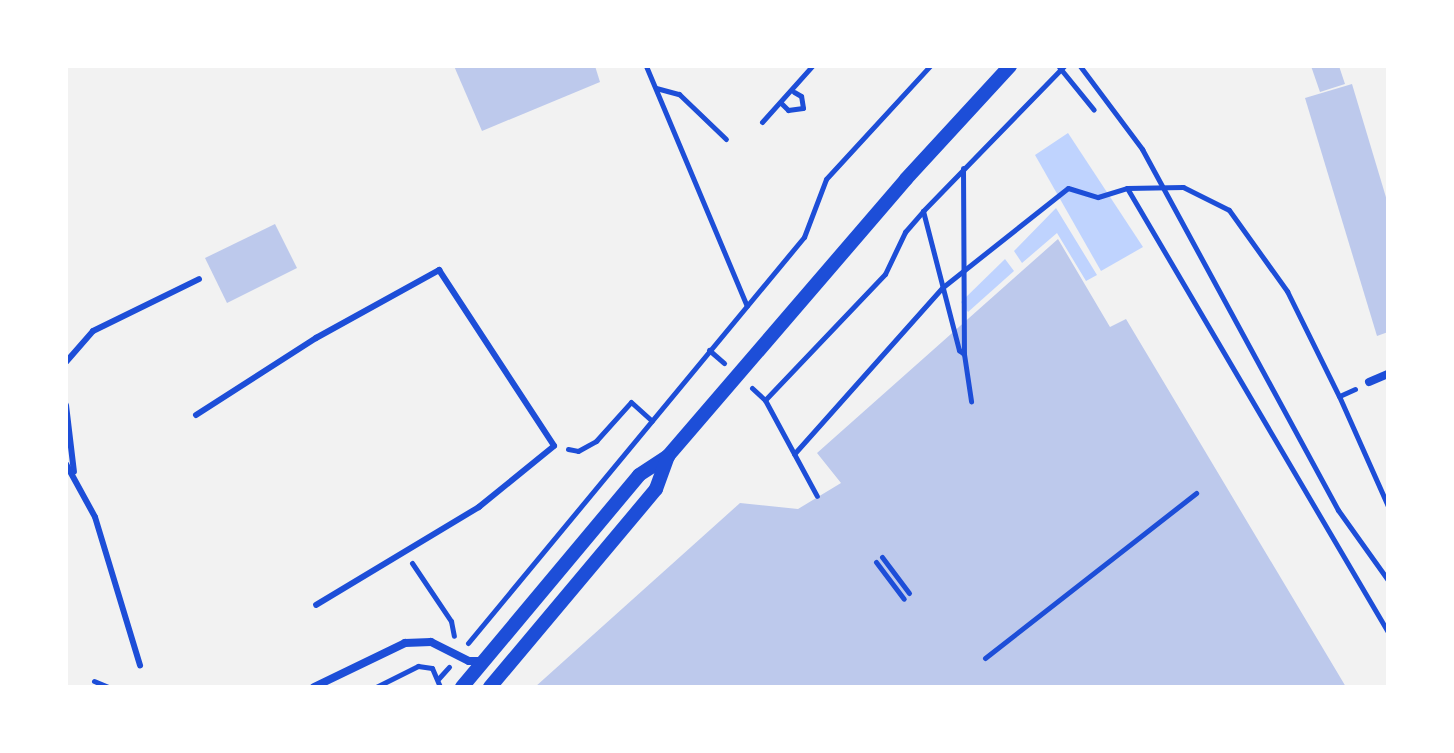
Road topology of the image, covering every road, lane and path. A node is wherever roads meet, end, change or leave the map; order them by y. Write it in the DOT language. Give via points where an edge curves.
graph roads {
  1 [pos="646,66"];
  2 [pos="812,66"];
  3 [pos="930,66"];
  4 [pos="1010,66"];
  5 [pos="1080,66"];
  6 [pos="1061,67"];
  7 [pos="656,88"];
  8 [pos="794,92"];
  9 [pos="781,103"];
  10 [pos="1094,110"];
  11 [pos="762,122"];
  12 [pos="726,139"];
  13 [pos="963,168"];
  14 [pos="1163,185"];
  15 [pos="1127,188"];
  16 [pos="923,211"];
  17 [pos="966,272"];
  18 [pos="199,279"];
  19 [pos="943,287"];
  20 [pos="747,306"];
  21 [pos="964,354"];
  22 [pos="66,362"];
  23 [pos="1388,374"];
  24 [pos="1369,382"];
  25 [pos="1339,396"];
  26 [pos="971,401"];
  27 [pos="66,405"];
  28 [pos="196,415"];
  29 [pos="652,421"];
  30 [pos="554,446"];
  31 [pos="794,454"];
  32 [pos="668,456"];
  33 [pos="66,464"];
  34 [pos="75,476"];
  35 [pos="1196,493"];
  36 [pos="817,496"];
  37 [pos="1388,506"];
  38 [pos="405,551"];
  39 [pos="882,557"];
  40 [pos="876,562"];
  41 [pos="1388,580"];
  42 [pos="909,593"];
  43 [pos="904,599"];
  44 [pos="316,605"];
  45 [pos="1388,632"];
  46 [pos="459,657"];
  47 [pos="985,658"];
  48 [pos="483,661"];
  49 [pos="140,665"];
  50 [pos="94,681"];
  51 [pos="104,686"];
  52 [pos="314,687"];
  53 [pos="376,687"];
  54 [pos="440,687"];
  55 [pos="462,687"];
  56 [pos="490,687"];
  1 -- 7 [label="path"];
  2 -- 8 [label="path"];
  3 -- 20 [label="path" via="826,179 804,237"];
  4 -- 32 [label="street"];
  5 -- 14 [label="path"];
  6 -- 10 [label="path"];
  6 -- 13 [label="path"];
  7 -- 12 [label="path" via="679,94"];
  7 -- 20 [label="path"];
  8 -- 9 [label="path"];
  8 -- 9 [label="path" via="801,96 803,108 788,110"];
  9 -- 11 [label="path"];
  13 -- 16 [label="path"];
  13 -- 17 [label="path"];
  14 -- 15 [label="path"];
  14 -- 25 [label="path" via="1208,195 1257,242"];
  14 -- 41 [label="path" via="1338,510"];
  15 -- 17 [label="path" via="1098,197 1068,188"];
  15 -- 45 [label="path"];
  16 -- 19 [label="path"];
  16 -- 31 [label="path" via="905,232 885,274 765,400"];
  17 -- 19 [label="path"];
  17 -- 21 [label="path"];
  18 -- 22 [label="lane" via="93,331"];
  19 -- 21 [label="path"];
  19 -- 31 [label="path"];
  20 -- 29 [label="path"];
  21 -- 26 [label="path"];
  23 -- 24 [label="street"];
  24 -- 25 [label="path"];
  25 -- 37 [label="path"];
  27 -- 34 [label="lane"];
  28 -- 30 [label="lane" via="316,338 439,270"];
  29 -- 30 [label="path" via="631,402 596,441 578,451"];
  29 -- 46 [label="path"];
  30 -- 38 [label="lane" via="479,507"];
  31 -- 36 [label="path"];
  32 -- 48 [label="street" via="639,475"];
  32 -- 56 [label="street" via="656,489"];
  33 -- 34 [label="lane"];
  34 -- 49 [label="lane" via="95,517"];
  35 -- 47 [label="path"];
  38 -- 44 [label="lane"];
  38 -- 46 [label="path" via="451,621"];
  39 -- 42 [label="path"];
  40 -- 43 [label="path"];
  46 -- 48 [label="street"];
  46 -- 52 [label="street" via="431,642 405,643"];
  48 -- 55 [label="street"];
  50 -- 51 [label="path"];
  53 -- 54 [label="path" via="418,666 432,668"];
}
